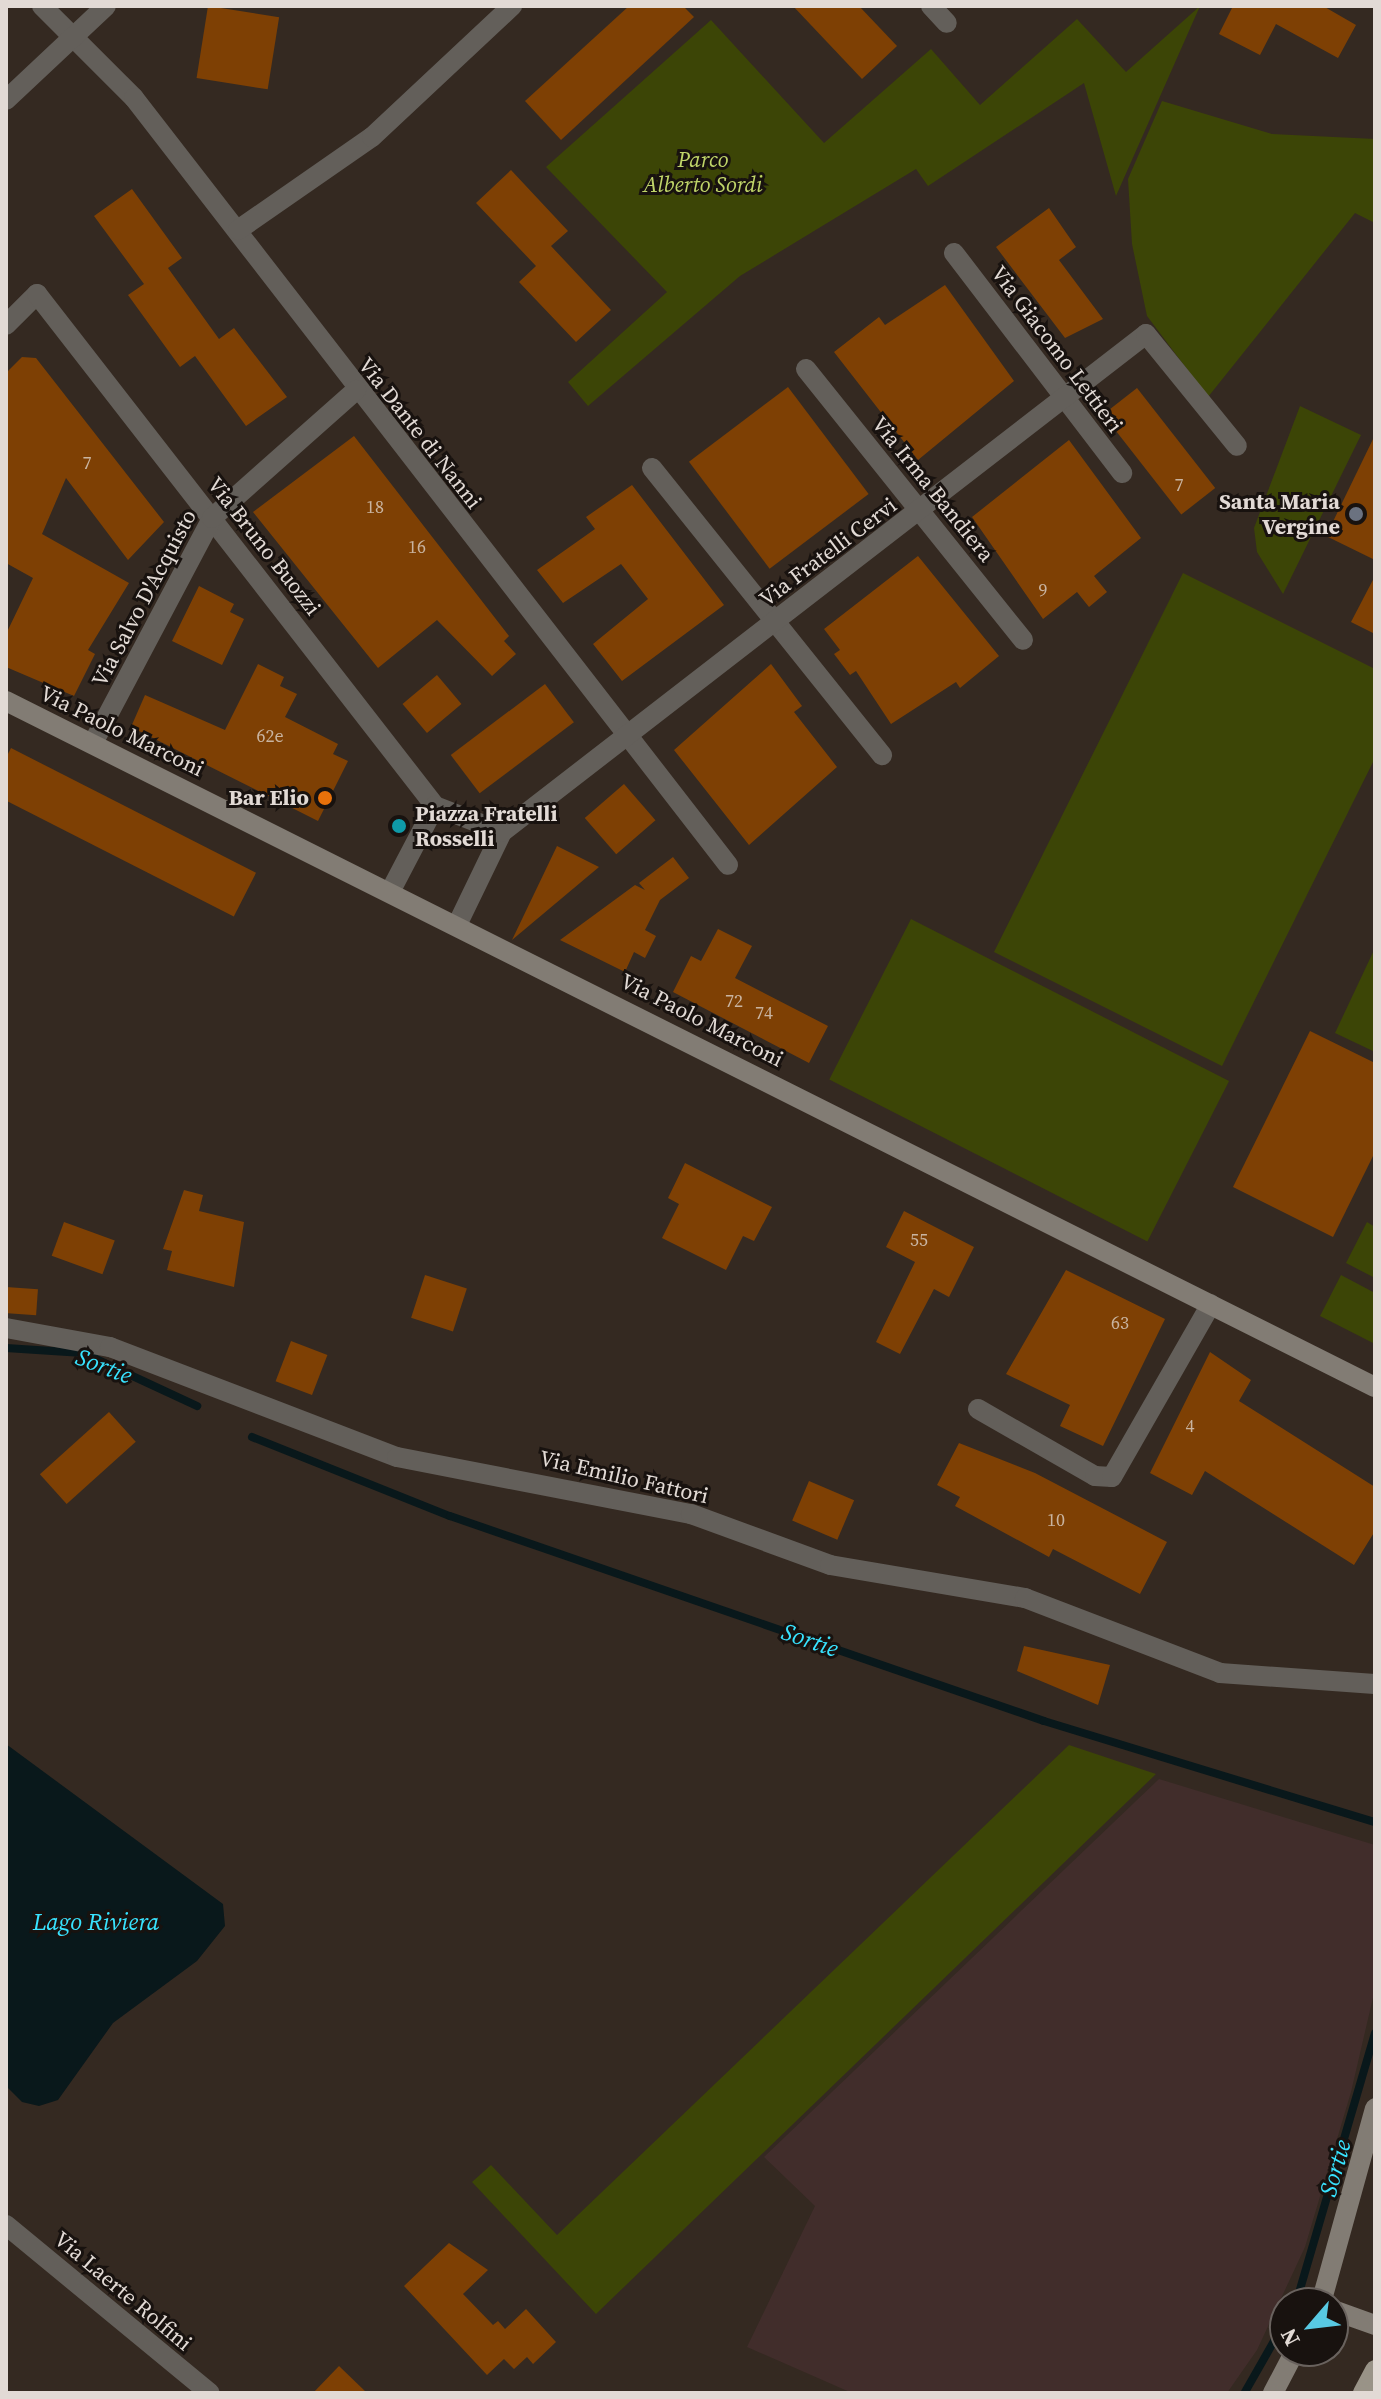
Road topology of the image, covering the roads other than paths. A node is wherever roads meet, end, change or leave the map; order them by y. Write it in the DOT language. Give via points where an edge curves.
graph roads {
  1 [pos="42,6"];
  2 [pos="106,6"];
  3 [pos="512,6"];
  4 [pos="931,6"];
  5 [pos="947,23"];
  6 [pos="73,33"];
  7 [pos="6,100"];
  8 [pos="238,230"];
  9 [pos="954,253"];
  10 [pos="6,325"];
  11 [pos="806,369"];
  12 [pos="356,390"];
  13 [pos="1063,399"];
  14 [pos="1237,446"];
  15 [pos="652,468"];
  16 [pos="1122,473"];
  17 [pos="921,513"];
  18 [pos="212,518"];
  19 [pos="776,620"];
  20 [pos="1023,640"];
  21 [pos="6,701"];
  22 [pos="628,737"];
  23 [pos="93,743"];
  24 [pos="882,755"];
  25 [pos="435,806"];
  26 [pos="502,832"];
  27 [pos="728,865"];
  28 [pos="391,890"];
  29 [pos="458,923"];
  30 [pos="1211,1304"];
  31 [pos="6,1328"];
  32 [pos="1375,1387"];
  33 [pos="978,1409"];
  34 [pos="1375,1684"];
  35 [pos="1375,2108"];
  36 [pos="6,2225"];
  37 [pos="1325,2287"];
  38 [pos="1349,2316"];
  39 [pos="1375,2325"];
  40 [pos="1287,2367"];
  41 [pos="210,2393"];
  42 [pos="1273,2393"];
  1 -- 6 [label="street, Via Dante di Nanni"];
  2 -- 6 [label="street"];
  3 -- 8 [label="street" via="372,137"];
  4 -- 5 [label="street"];
  6 -- 7 [label="street"];
  6 -- 8 [label="street, Via Dante di Nanni"];
  8 -- 12 [label="street, Via Dante di Nanni"];
  9 -- 13 [label="street, Via Giacomo Lettieri"];
  10 -- 18 [label="street, Via Bruno Buozzi" via="37,294"];
  11 -- 17 [label="street, Via Irma Bandiera"];
  12 -- 18 [label="street, Via Salvo D'Acquisto"];
  12 -- 22 [label="street, Via Dante di Nanni"];
  13 -- 14 [label="street, Via Fratelli Cervi" via="1146,334"];
  13 -- 16 [label="street, Via Giacomo Lettieri"];
  13 -- 17 [label="street, Via Fratelli Cervi"];
  15 -- 19 [label="street"];
  17 -- 19 [label="street, Via Fratelli Cervi"];
  17 -- 20 [label="street, Via Irma Bandiera"];
  18 -- 23 [label="street, Via Salvo D'Acquisto"];
  18 -- 25 [label="street, Via Bruno Buozzi"];
  19 -- 22 [label="street, Via Fratelli Cervi"];
  19 -- 24 [label="street"];
  21 -- 23 [label="street, Via Paolo Marconi"];
  22 -- 26 [label="street, Via Fratelli Cervi"];
  22 -- 27 [label="street, Via Dante di Nanni"];
  23 -- 28 [label="street, Via Paolo Marconi"];
  25 -- 26 [label="street"];
  25 -- 28 [label="street"];
  26 -- 29 [label="street, Via Fratelli Cervi"];
  28 -- 29 [label="street, Via Paolo Marconi"];
  29 -- 30 [label="street, Via Paolo Marconi"];
  30 -- 32 [label="street, Via Paolo Marconi"];
  30 -- 33 [label="street" via="1112,1477 1095,1476"];
  31 -- 34 [label="street, Via Emilio Fattori" via="110,1347 397,1457 691,1514 830,1565 1025,1598 1220,1673"];
  35 -- 37 [label="street"];
  36 -- 41 [label="street, Via Laerte Rolfini"];
  38 -- 39 [label="street"];
  40 -- 42 [label="street"];
}
